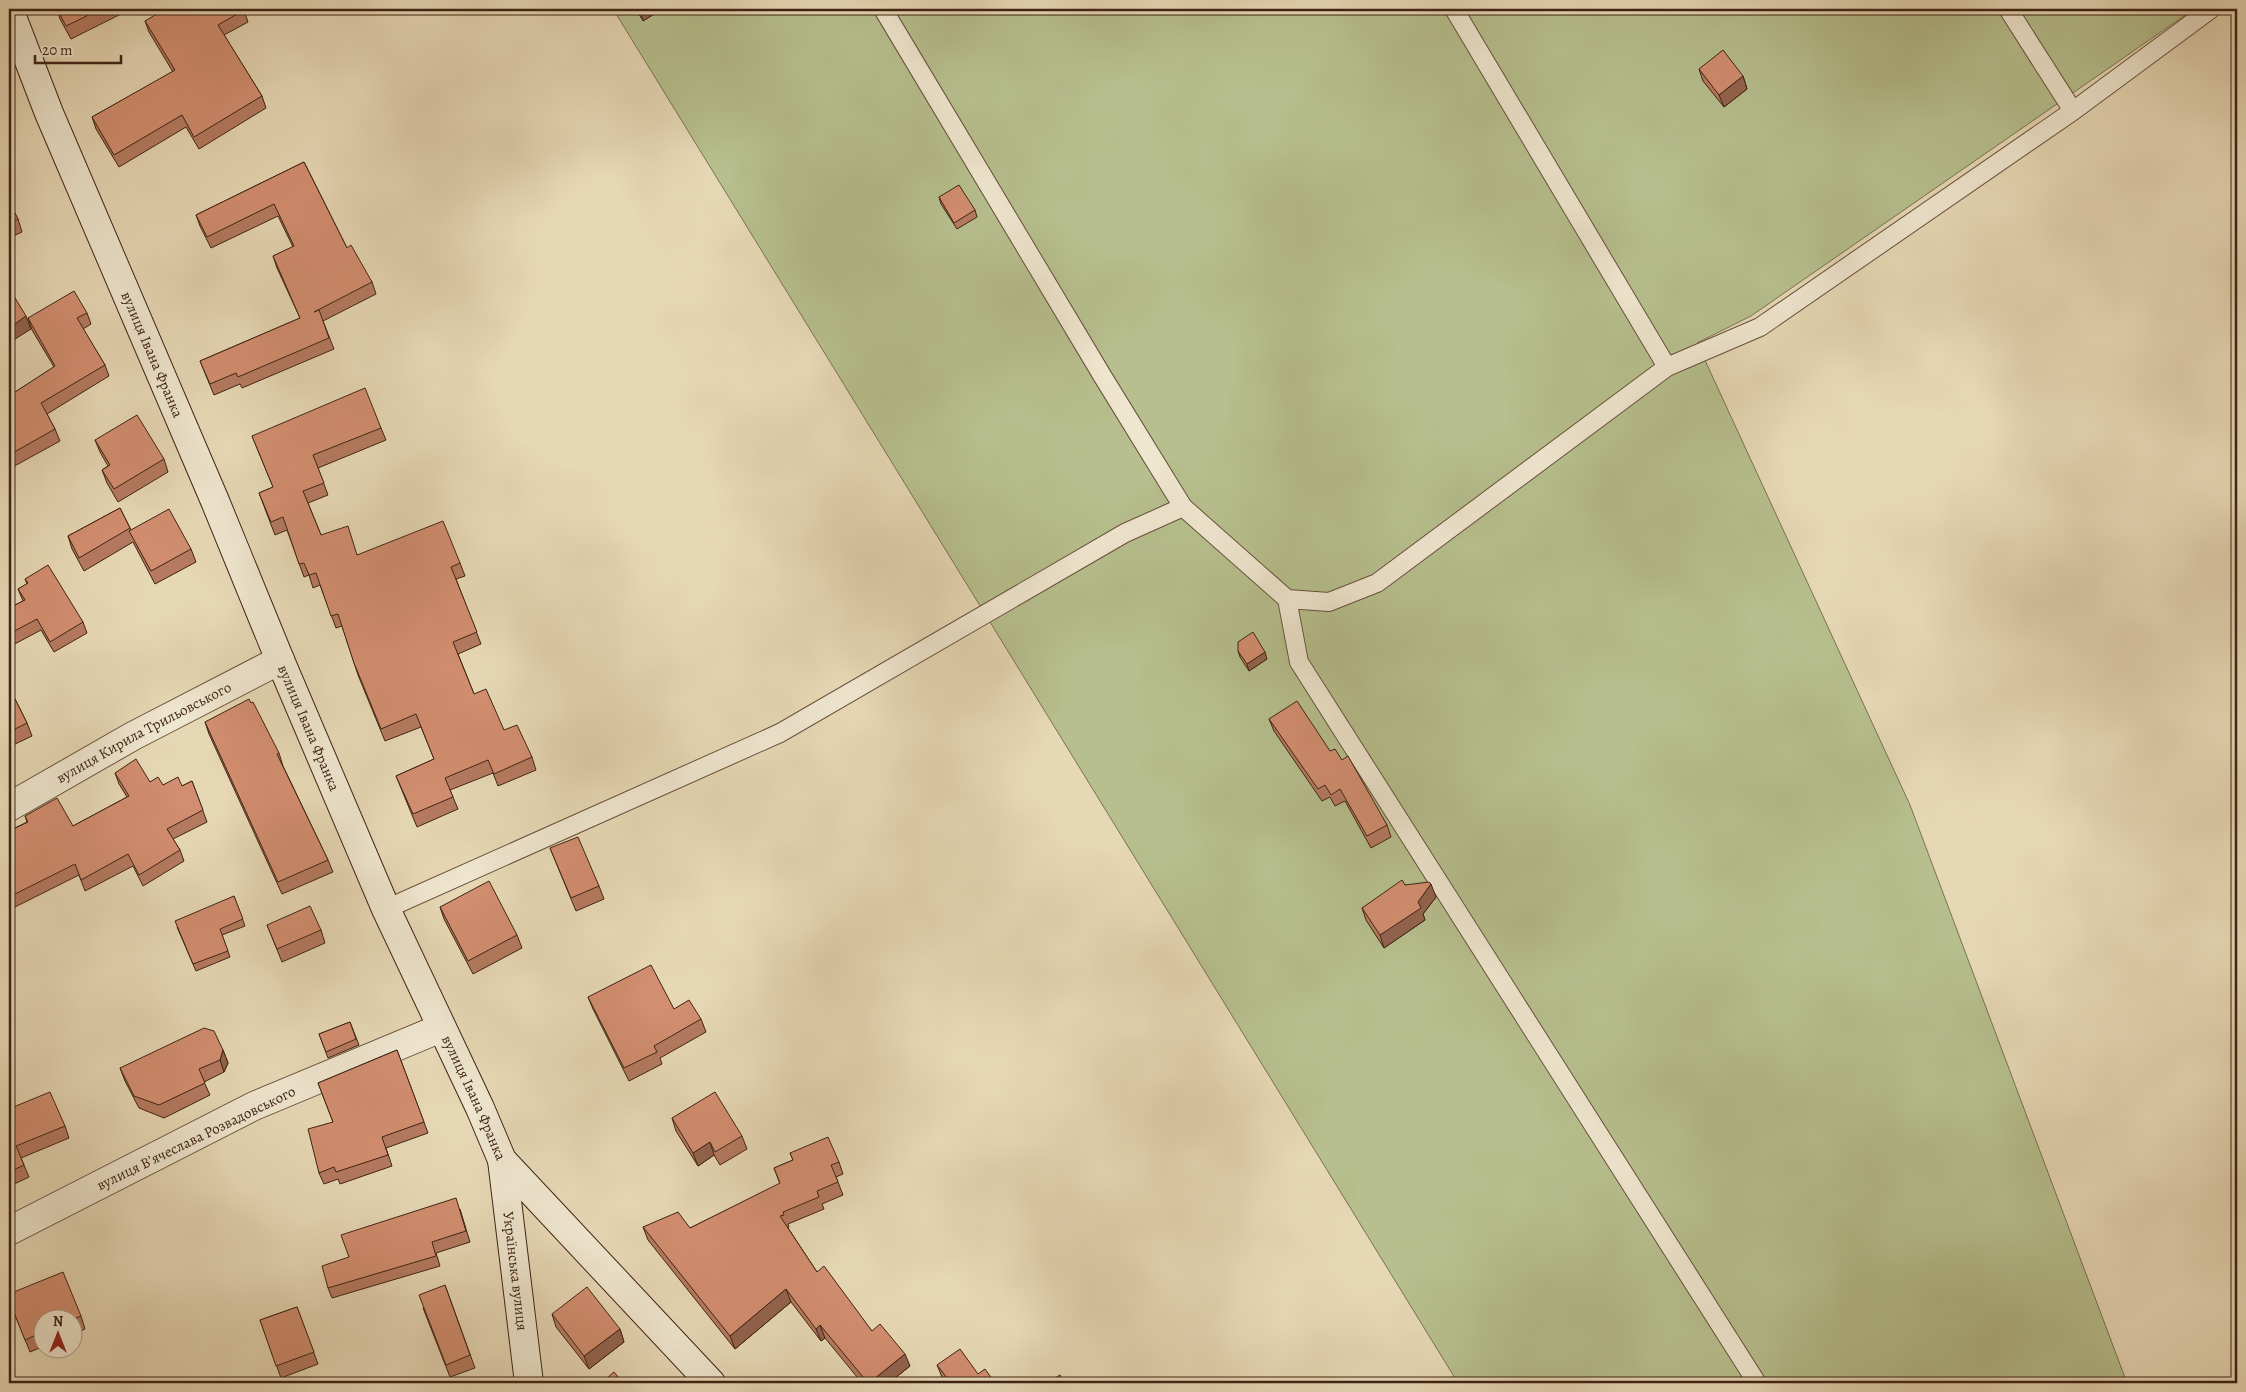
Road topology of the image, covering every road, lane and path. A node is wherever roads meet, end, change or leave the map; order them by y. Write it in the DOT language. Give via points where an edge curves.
graph roads {
  1 [pos="9,9"];
  2 [pos="883,9"];
  3 [pos="1454,9"];
  4 [pos="2008,9"];
  5 [pos="2211,9"];
  6 [pos="2074,111"];
  7 [pos="1666,367"];
  8 [pos="1183,507"];
  9 [pos="1287,599"];
  10 [pos="280,660"];
  11 [pos="9,807"];
  12 [pos="386,909"];
  13 [pos="441,1028"];
  14 [pos="502,1160"];
  15 [pos="9,1231"];
  16 [pos="529,1383"];
  17 [pos="711,1383"];
  18 [pos="1757,1383"];
  1 -- 10 [label="street, вулиця Івана Франка" via="49,113"];
  2 -- 8 [label="lane"];
  3 -- 7 [label="lane"];
  4 -- 6 [label="lane"];
  5 -- 6 [label="lane"];
  6 -- 7 [label="lane" via="1760,327"];
  7 -- 9 [label="lane" via="1377,583 1329,602"];
  8 -- 9 [label="lane"];
  8 -- 12 [label="lane" via="1125,533 780,733"];
  9 -- 18 [label="lane" via="1299,662"];
  10 -- 11 [label="street, вулиця Кирила Трильовського" via="133,736"];
  10 -- 12 [label="street, вулиця Івана Франка"];
  12 -- 13 [label="street, вулиця Івана Франка"];
  13 -- 14 [label="street, вулиця Івана Франка"];
  13 -- 15 [label="street, вулиця Вʼячеслава Розвадовського" via="254,1106"];
  14 -- 16 [label="street, Українська вулиця"];
  14 -- 17 [label="street, вулиця Івана Франка"];
}
